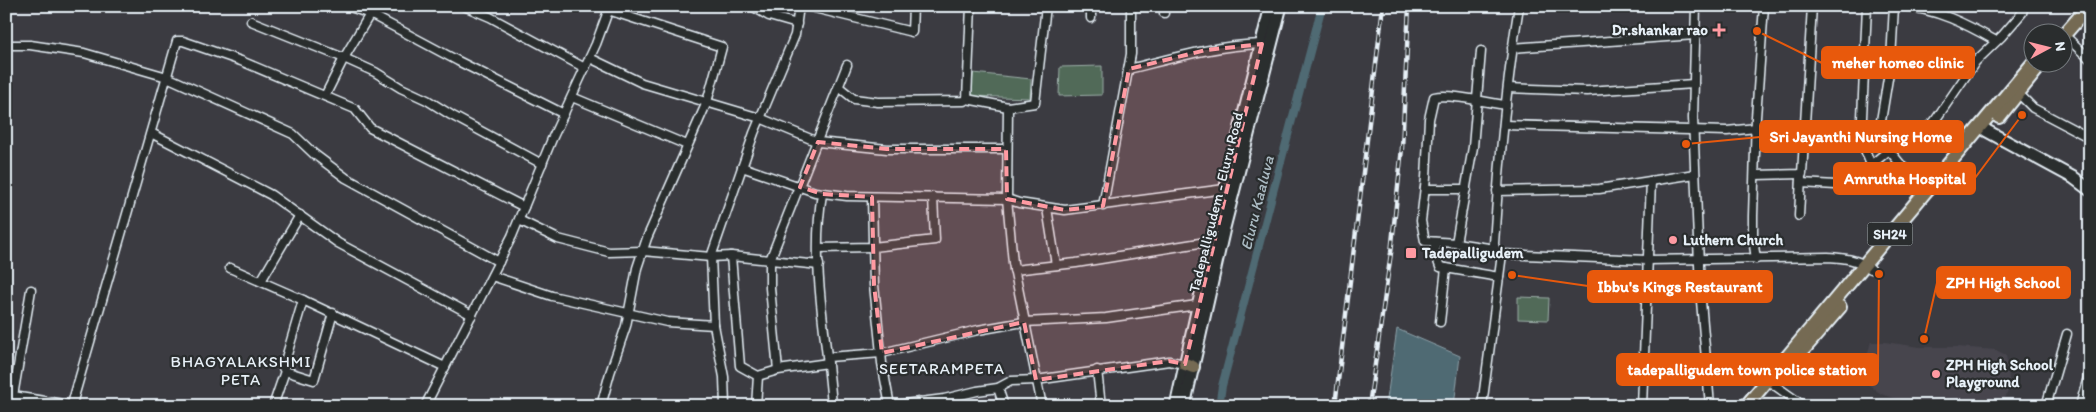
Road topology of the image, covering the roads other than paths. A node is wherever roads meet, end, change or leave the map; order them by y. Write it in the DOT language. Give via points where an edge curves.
graph roads {
  1 [pos="348,6"];
  2 [pos="464,6"];
  3 [pos="752,6"];
  4 [pos="799,6"];
  5 [pos="806,6"];
  6 [pos="913,6"];
  7 [pos="971,6"];
  8 [pos="1046,6"];
  9 [pos="1092,6"];
  10 [pos="1131,6"];
  11 [pos="1271,6"];
  12 [pos="1280,6"];
  13 [pos="1519,6"];
  14 [pos="1696,6"];
  15 [pos="1764,6"];
  16 [pos="1812,6"];
  17 [pos="1867,6"];
  18 [pos="1894,6"];
  19 [pos="1902,6"];
  20 [pos="2024,6"];
  21 [pos="2081,6"];
  22 [pos="2089,6"];
  23 [pos="609,8"];
  24 [pos="370,14"];
  25 [pos="1091,18"];
  26 [pos="251,22"];
  27 [pos="2067,22"];
  28 [pos="2074,23"];
  29 [pos="797,24"];
  30 [pos="1695,35"];
  31 [pos="1996,42"];
  32 [pos="1262,44"];
  33 [pos="2074,44"];
  34 [pos="6,45"];
  35 [pos="1512,48"];
  36 [pos="1480,51"];
  37 [pos="344,58"];
  38 [pos="590,58"];
  39 [pos="2090,59"];
  40 [pos="848,65"];
  41 [pos="585,68"];
  42 [pos="1129,69"];
  43 [pos="2028,72"];
  44 [pos="2034,72"];
  45 [pos="167,78"];
  46 [pos="1694,84"];
  47 [pos="839,87"];
  48 [pos="1508,88"];
  49 [pos="2016,91"];
  50 [pos="326,96"];
  51 [pos="572,96"];
  52 [pos="967,99"];
  53 [pos="1477,101"];
  54 [pos="707,102"];
  55 [pos="1506,105"];
  56 [pos="1008,107"];
  57 [pos="564,114"];
  58 [pos="760,118"];
  59 [pos="1504,125"];
  60 [pos="1694,128"];
  61 [pos="1756,128"];
  62 [pos="151,133"];
  63 [pos="1980,133"];
  64 [pos="2090,138"];
  65 [pos="818,142"];
  66 [pos="688,145"];
  67 [pos="1006,149"];
  68 [pos="1889,150"];
  69 [pos="542,164"];
  70 [pos="1872,164"];
  71 [pos="742,167"];
  72 [pos="1696,174"];
  73 [pos="1755,174"];
  74 [pos="1802,174"];
  75 [pos="1651,181"];
  76 [pos="1801,183"];
  77 [pos="800,187"];
  78 [pos="1928,188"];
  79 [pos="1225,189"];
  80 [pos="1425,189"];
  81 [pos="1466,189"];
  82 [pos="2090,190"];
  83 [pos="1497,191"];
  84 [pos="822,194"];
  85 [pos="872,197"];
  86 [pos="933,197"];
  87 [pos="1007,199"];
  88 [pos="1103,206"];
  89 [pos="524,207"];
  90 [pos="1047,208"];
  91 [pos="300,214"];
  92 [pos="1799,216"];
  93 [pos="519,220"];
  94 [pos="1212,241"];
  95 [pos="1435,242"];
  96 [pos="1456,243"];
  97 [pos="873,247"];
  98 [pos="819,248"];
  99 [pos="1495,249"];
  100 [pos="643,251"];
  101 [pos="1502,254"];
  102 [pos="731,256"];
  103 [pos="711,257"];
  104 [pos="1756,259"];
  105 [pos="770,260"];
  106 [pos="1647,260"];
  107 [pos="1700,260"];
  108 [pos="499,262"];
  109 [pos="819,265"];
  110 [pos="1056,265"];
  111 [pos="1867,267"];
  112 [pos="230,268"];
  113 [pos="1446,268"];
  114 [pos="1014,270"];
  115 [pos="492,276"];
  116 [pos="1499,277"];
  117 [pos="261,281"];
  118 [pos="31,290"];
  119 [pos="303,300"];
  120 [pos="1197,305"];
  121 [pos="629,312"];
  122 [pos="333,313"];
  123 [pos="472,315"];
  124 [pos="1024,322"];
  125 [pos="1440,322"];
  126 [pos="714,325"];
  127 [pos="2067,334"];
  128 [pos="882,353"];
  129 [pos="828,360"];
  130 [pos="1189,365"];
  131 [pos="445,367"];
  132 [pos="285,370"];
  133 [pos="778,370"];
  134 [pos="1097,370"];
  135 [pos="2090,370"];
  136 [pos="758,376"];
  137 [pos="1036,380"];
  138 [pos="1770,382"];
  139 [pos="998,388"];
  140 [pos="10,397"];
  141 [pos="74,405"];
  142 [pos="273,406"];
  143 [pos="425,406"];
  144 [pos="601,406"];
  145 [pos="725,406"];
  146 [pos="756,406"];
  147 [pos="832,406"];
  148 [pos="890,406"];
  149 [pos="1004,406"];
  150 [pos="1042,406"];
  151 [pos="1100,406"];
  152 [pos="1176,406"];
  153 [pos="1184,406"];
  154 [pos="1482,406"];
  155 [pos="1642,406"];
  156 [pos="1710,406"];
  157 [pos="1746,406"];
  158 [pos="1756,406"];
  159 [pos="1804,406"];
  160 [pos="2046,406"];
  161 [pos="2080,406"];
  1 -- 24 [label="street"];
  2 -- 41 [label="street"];
  3 -- 29 [label="street" via="769,16"];
  4 -- 29 [label="street"];
  5 -- 6 [label="street" via="912,32"];
  7 -- 52 [label="street"];
  8 -- 56 [label="street" via="1035,103"];
  9 -- 25 [label="street"];
  10 -- 42 [label="street" via="1132,54"];
  11 -- 32 [label="main road, Tadepalligudem - Eluru Road"];
  12 -- 130 [label="main road, Tadepalligudem - Eluru Road"];
  13 -- 35 [label="street"];
  14 -- 30 [label="street"];
  15 -- 61 [label="street"];
  16 -- 74 [label="street"];
  17 -- 70 [label="street" via="1861,140"];
  18 -- 68 [label="street" via="1891,60 1880,128"];
  19 -- 31 [label="street" via="1947,16"];
  20 -- 31 [label="street" via="2022,13"];
  21 -- 27 [label="main road"];
  22 -- 28 [label="main road"];
  23 -- 38 [label="street"];
  23 -- 54 [label="street" via="722,47"];
  24 -- 37 [label="street"];
  24 -- 57 [label="street"];
  26 -- 37 [label="street"];
  29 -- 58 [label="street"];
  30 -- 35 [label="street"];
  30 -- 46 [label="street"];
  31 -- 68 [label="street" via="1976,61 1934,122"];
  32 -- 42 [label="street" via="1238,44 1206,50"];
  32 -- 79 [label="main road, Tadepalligudem - Eluru Road"];
  33 -- 39 [label="street"];
  34 -- 45 [label="street" via="84,53"];
  35 -- 48 [label="street"];
  36 -- 53 [label="street"];
  37 -- 50 [label="street"];
  37 -- 69 [label="street"];
  38 -- 41 [label="street"];
  38 -- 54 [label="street" via="642,83"];
  40 -- 47 [label="street"];
  41 -- 51 [label="street"];
  42 -- 88 [label="street"];
  43 -- 49 [label="main road, SH24"];
  44 -- 49 [label="main road, SH24"];
  45 -- 50 [label="street" via="177,41 183,41"];
  45 -- 62 [label="street"];
  45 -- 108 [label="street" via="293,134 346,178"];
  46 -- 48 [label="street" via="1587,91"];
  46 -- 60 [label="street"];
  47 -- 52 [label="street" via="854,99 878,102"];
  47 -- 65 [label="street"];
  48 -- 55 [label="street"];
  49 -- 63 [label="main road, SH24"];
  49 -- 64 [label="street" via="2033,108"];
  50 -- 89 [label="street" via="355,110 370,128"];
  51 -- 57 [label="street"];
  51 -- 66 [label="street"];
  52 -- 56 [label="street"];
  53 -- 55 [label="street"];
  53 -- 80 [label="street" via="1434,97 1429,119"];
  53 -- 81 [label="street"];
  54 -- 58 [label="street"];
  54 -- 66 [label="street"];
  55 -- 59 [label="street"];
  56 -- 67 [label="street"];
  57 -- 69 [label="street"];
  58 -- 65 [label="street"];
  58 -- 71 [label="street"];
  59 -- 60 [label="street"];
  59 -- 83 [label="street"];
  60 -- 61 [label="street" via="1728,131"];
  60 -- 72 [label="street"];
  61 -- 73 [label="street"];
  62 -- 91 [label="street" via="271,195"];
  62 -- 141 [label="street"];
  63 -- 78 [label="main road, SH24"];
  63 -- 82 [label="main road" via="2074,178"];
  63 -- 111 [label="main road, SH24"];
  65 -- 67 [label="street" via="887,149"];
  65 -- 77 [label="street"];
  66 -- 100 [label="street"];
  67 -- 87 [label="street"];
  68 -- 70 [label="street"];
  68 -- 78 [label="street"];
  69 -- 89 [label="street"];
  70 -- 76 [label="street" via="1852,187"];
  71 -- 77 [label="street"];
  71 -- 103 [label="street"];
  72 -- 75 [label="street"];
  72 -- 107 [label="street"];
  73 -- 74 [label="street"];
  73 -- 104 [label="street" via="1752,239"];
  74 -- 76 [label="street"];
  75 -- 83 [label="street" via="1599,189"];
  75 -- 106 [label="street"];
  76 -- 92 [label="street"];
  77 -- 84 [label="street"];
  77 -- 105 [label="street"];
  78 -- 111 [label="main road, SH24"];
  79 -- 88 [label="street"];
  79 -- 94 [label="main road, Tadepalligudem - Eluru Road"];
  80 -- 81 [label="street"];
  80 -- 95 [label="street" via="1421,223 1425,241"];
  81 -- 96 [label="street"];
  83 -- 99 [label="street"];
  84 -- 85 [label="street"];
  84 -- 98 [label="street"];
  85 -- 86 [label="street"];
  85 -- 97 [label="street"];
  86 -- 87 [label="street"];
  86 -- 97 [label="street" via="935,240"];
  87 -- 90 [label="street"];
  87 -- 114 [label="street"];
  88 -- 90 [label="street" via="1065,210"];
  89 -- 93 [label="street"];
  90 -- 110 [label="street"];
  91 -- 117 [label="street"];
  91 -- 123 [label="street" via="368,261"];
  93 -- 100 [label="street" via="558,239 609,252"];
  93 -- 108 [label="street"];
  94 -- 110 [label="street"];
  94 -- 120 [label="main road, Tadepalligudem - Eluru Road"];
  95 -- 96 [label="street"];
  95 -- 113 [label="street" via="1440,267"];
  96 -- 99 [label="street"];
  97 -- 98 [label="street"];
  97 -- 128 [label="street"];
  98 -- 109 [label="street"];
  99 -- 101 [label="street"];
  100 -- 103 [label="street"];
  100 -- 121 [label="street"];
  101 -- 106 [label="street"];
  101 -- 116 [label="street"];
  102 -- 103 [label="street"];
  102 -- 105 [label="street"];
  102 -- 136 [label="street" via="740,366"];
  103 -- 126 [label="street"];
  104 -- 107 [label="street"];
  104 -- 111 [label="street" via="1828,256 1849,259"];
  105 -- 109 [label="street"];
  105 -- 133 [label="street"];
  106 -- 107 [label="street"];
  106 -- 155 [label="street"];
  107 -- 156 [label="street"];
  108 -- 115 [label="street"];
  109 -- 129 [label="street"];
  110 -- 114 [label="street"];
  111 -- 138 [label="main road, SH24"];
  112 -- 117 [label="street"];
  113 -- 116 [label="street"];
  113 -- 125 [label="street"];
  114 -- 124 [label="street"];
  115 -- 121 [label="street" via="552,296"];
  115 -- 123 [label="street"];
  116 -- 154 [label="street"];
  117 -- 119 [label="street"];
  118 -- 140 [label="street"];
  119 -- 122 [label="street"];
  119 -- 132 [label="street"];
  120 -- 124 [label="street" via="1106,318"];
  120 -- 130 [label="main road, Tadepalligudem - Eluru Road"];
  121 -- 126 [label="street" via="667,322"];
  121 -- 144 [label="street"];
  122 -- 131 [label="street"];
  122 -- 132 [label="street" via="314,380"];
  123 -- 131 [label="street"];
  124 -- 128 [label="street"];
  124 -- 137 [label="street"];
  126 -- 145 [label="street" via="724,377"];
  127 -- 160 [label="street"];
  128 -- 129 [label="street"];
  128 -- 148 [label="street"];
  129 -- 133 [label="street"];
  129 -- 147 [label="street"];
  130 -- 134 [label="street" via="1169,361"];
  130 -- 152 [label="main road, Tadepalligudem - Eluru Road"];
  130 -- 153 [label="main road, Tadepalligudem - Eluru Road"];
  131 -- 143 [label="street"];
  132 -- 142 [label="street"];
  133 -- 136 [label="street"];
  134 -- 137 [label="street"];
  134 -- 151 [label="street"];
  135 -- 161 [label="street"];
  136 -- 146 [label="street"];
  137 -- 139 [label="street" via="1011,381"];
  137 -- 150 [label="street"];
  138 -- 157 [label="main road, SH24"];
  138 -- 158 [label="main road, SH24"];
  138 -- 159 [label="street"];
  139 -- 148 [label="street"];
  139 -- 149 [label="street"];
  140 -- 141 [label="street"];
}
